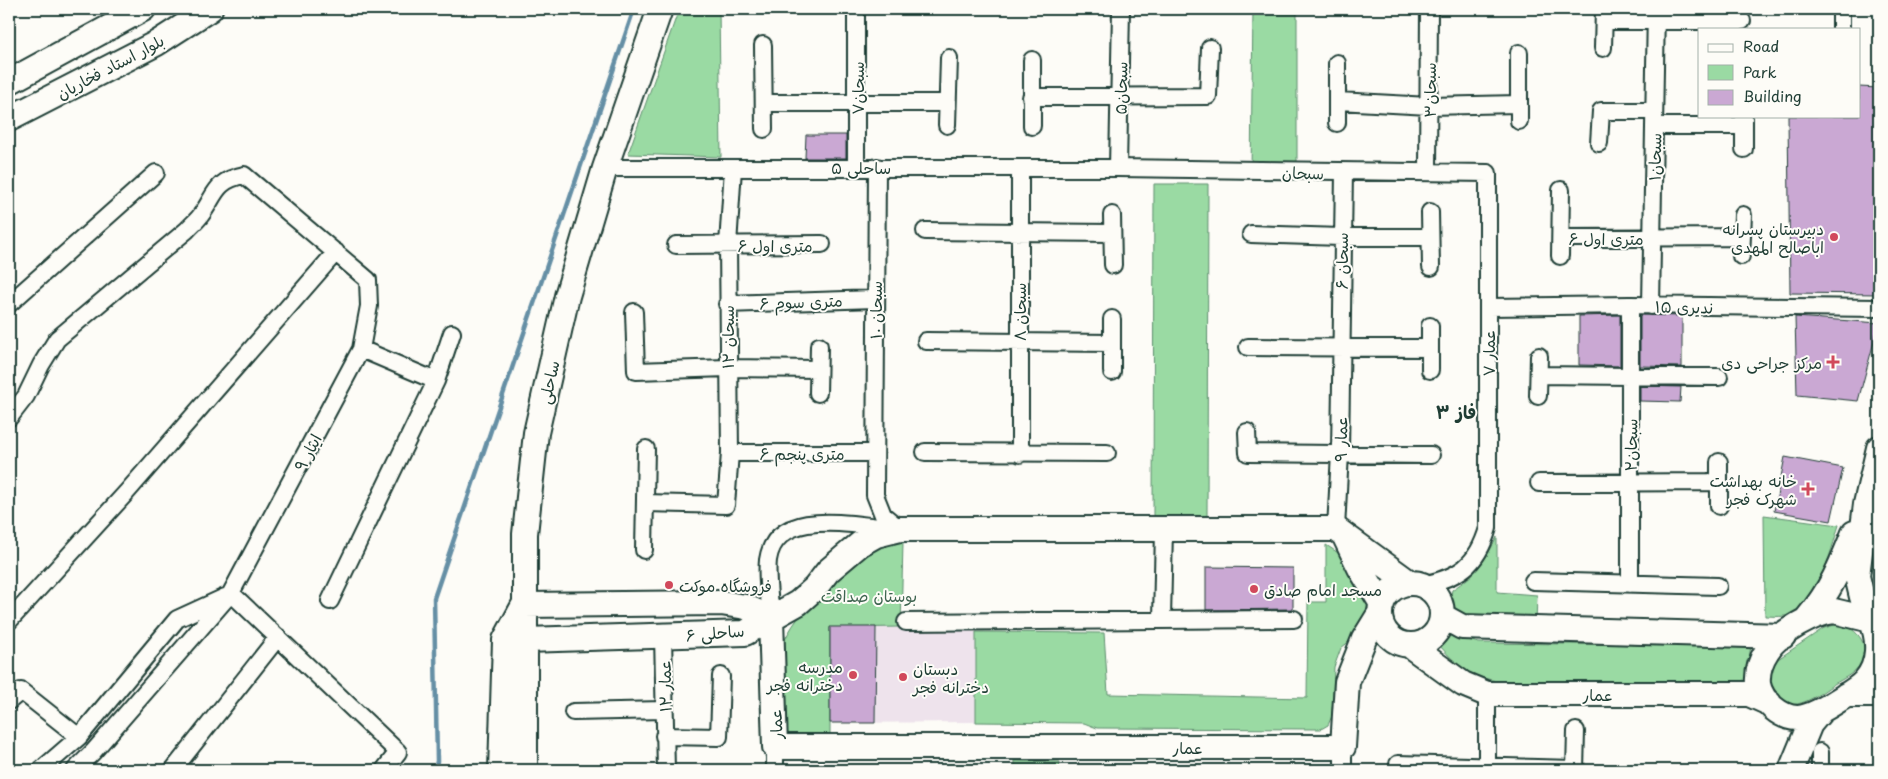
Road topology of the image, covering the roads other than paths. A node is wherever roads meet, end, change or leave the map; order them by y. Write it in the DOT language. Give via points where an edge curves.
graph roads {
  1 [pos="143,9"];
  2 [pos="210,9"];
  3 [pos="660,9"];
  4 [pos="856,9"];
  5 [pos="1121,9"];
  6 [pos="1429,9"];
  7 [pos="1841,9"];
  8 [pos="1604,15"];
  9 [pos="1656,15"];
  10 [pos="1742,19"];
  11 [pos="1842,28"];
  12 [pos="763,45"];
  13 [pos="1210,48"];
  14 [pos="1603,48"];
  15 [pos="1519,53"];
  16 [pos="949,58"];
  17 [pos="1032,60"];
  18 [pos="1337,62"];
  19 [pos="9,82"];
  20 [pos="1031,97"];
  21 [pos="1120,97"];
  22 [pos="1338,101"];
  23 [pos="857,102"];
  24 [pos="765,103"];
  25 [pos="947,103"];
  26 [pos="1429,106"];
  27 [pos="1654,118"];
  28 [pos="9,119"];
  29 [pos="1744,121"];
  30 [pos="1337,123"];
  31 [pos="947,126"];
  32 [pos="1032,126"];
  33 [pos="764,129"];
  34 [pos="1599,143"];
  35 [pos="1744,149"];
  36 [pos="856,166"];
  37 [pos="877,167"];
  38 [pos="605,168"];
  39 [pos="733,168"];
  40 [pos="1118,168"];
  41 [pos="1020,169"];
  42 [pos="1344,172"];
  43 [pos="1428,172"];
  44 [pos="156,173"];
  45 [pos="1488,173"];
  46 [pos="1561,190"];
  47 [pos="1430,212"];
  48 [pos="1743,215"];
  49 [pos="1112,216"];
  50 [pos="925,231"];
  51 [pos="1020,234"];
  52 [pos="1112,234"];
  53 [pos="1251,234"];
  54 [pos="1430,236"];
  55 [pos="1341,237"];
  56 [pos="1742,237"];
  57 [pos="1561,238"];
  58 [pos="1652,238"];
  59 [pos="822,244"];
  60 [pos="728,245"];
  61 [pos="676,246"];
  62 [pos="336,252"];
  63 [pos="1560,256"];
  64 [pos="1741,256"];
  65 [pos="1113,265"];
  66 [pos="1431,267"];
  67 [pos="875,299"];
  68 [pos="9,304"];
  69 [pos="728,304"];
  70 [pos="1630,306"];
  71 [pos="1651,306"];
  72 [pos="1488,307"];
  73 [pos="1879,308"];
  74 [pos="634,312"];
  75 [pos="1112,319"];
  76 [pos="1430,326"];
  77 [pos="452,333"];
  78 [pos="926,341"];
  79 [pos="1019,342"];
  80 [pos="1112,343"];
  81 [pos="819,346"];
  82 [pos="1248,347"];
  83 [pos="1430,348"];
  84 [pos="361,349"];
  85 [pos="1341,349"];
  86 [pos="1539,356"];
  87 [pos="727,368"];
  88 [pos="818,368"];
  89 [pos="1430,370"];
  90 [pos="1112,372"];
  91 [pos="1539,375"];
  92 [pos="1631,377"];
  93 [pos="1719,377"];
  94 [pos="436,382"];
  95 [pos="818,393"];
  96 [pos="1538,396"];
  97 [pos="9,418"];
  98 [pos="1247,432"];
  99 [pos="1879,448"];
  100 [pos="646,449"];
  101 [pos="925,452"];
  102 [pos="730,453"];
  103 [pos="875,453"];
  104 [pos="1107,453"];
  105 [pos="1020,454"];
  106 [pos="1340,454"];
  107 [pos="1431,455"];
  108 [pos="1719,462"];
  109 [pos="1719,482"];
  110 [pos="1539,483"];
  111 [pos="1630,483"];
  112 [pos="645,503"];
  113 [pos="1866,504"];
  114 [pos="1719,506"];
  115 [pos="900,529"];
  116 [pos="1164,530"];
  117 [pos="1341,533"];
  118 [pos="644,550"];
  119 [pos="1533,581"];
  120 [pos="1415,584"];
  121 [pos="1630,584"];
  122 [pos="1718,586"];
  123 [pos="231,594"];
  124 [pos="330,601"];
  125 [pos="524,605"];
  126 [pos="1381,609"];
  127 [pos="1442,616"];
  128 [pos="771,618"];
  129 [pos="1162,619"];
  130 [pos="1294,619"];
  131 [pos="9,621"];
  132 [pos="1805,621"];
  133 [pos="906,622"];
  134 [pos="1876,629"];
  135 [pos="663,636"];
  136 [pos="1783,636"];
  137 [pos="278,637"];
  138 [pos="526,640"];
  139 [pos="1404,643"];
  140 [pos="721,676"];
  141 [pos="1347,682"];
  142 [pos="1487,694"];
  143 [pos="1846,695"];
  144 [pos="1879,695"];
  145 [pos="15,696"];
  146 [pos="1773,707"];
  147 [pos="664,710"];
  148 [pos="573,712"];
  149 [pos="1820,712"];
  150 [pos="1576,731"];
  151 [pos="664,736"];
  152 [pos="79,737"];
  153 [pos="1343,746"];
  154 [pos="775,747"];
  155 [pos="1820,752"];
  156 [pos="1398,767"];
  157 [pos="1487,768"];
  158 [pos="41,770"];
  159 [pos="75,770"];
  160 [pos="173,770"];
  161 [pos="384,770"];
  162 [pos="501,770"];
  163 [pos="525,770"];
  164 [pos="666,770"];
  165 [pos="775,770"];
  166 [pos="1344,770"];
  167 [pos="1575,770"];
  168 [pos="1786,770"];
  169 [pos="1791,770"];
  170 [pos="1820,770"];
  1 -- 19 [label="street"];
  2 -- 28 [label="street, بلوار استاد فخاریان" via="157,43"];
  3 -- 38 [label="street, ساحلی"];
  4 -- 23 [label="street, سبحان۷"];
  5 -- 21 [label="street, سبحان۵"];
  6 -- 26 [label="street, سبحان۳"];
  7 -- 11 [label="street"];
  8 -- 9 [label="street"];
  8 -- 14 [label="street"];
  9 -- 10 [label="street"];
  9 -- 27 [label="street, سبحان۱"];
  12 -- 24 [label="street"];
  13 -- 21 [label="street" via="1208,96"];
  15 -- 26 [label="street" via="1518,112"];
  16 -- 25 [label="street"];
  17 -- 20 [label="street"];
  18 -- 22 [label="street"];
  20 -- 21 [label="street"];
  20 -- 32 [label="street"];
  21 -- 40 [label="street, سبحان۵"];
  22 -- 26 [label="street"];
  22 -- 30 [label="street"];
  23 -- 24 [label="street"];
  23 -- 25 [label="street"];
  23 -- 36 [label="street, سبحان۷"];
  24 -- 33 [label="street"];
  25 -- 31 [label="street"];
  26 -- 43 [label="street, سبحان۳"];
  27 -- 29 [label="street"];
  27 -- 34 [label="street" via="1601,111"];
  27 -- 58 [label="street, سبحان۱"];
  29 -- 35 [label="street"];
  36 -- 37 [label="street, ساحلی ۵"];
  36 -- 39 [label="street, ساحلی ۵"];
  37 -- 41 [label="street, ساحلی ۵"];
  37 -- 67 [label="street, سبحان ۱۰"];
  38 -- 39 [label="street, ساحلی ۵"];
  38 -- 125 [label="street, ساحلی" via="567,296 536,433 524,534"];
  39 -- 60 [label="street, سبحان ۱۲"];
  40 -- 41 [label="street, ساحلی ۵"];
  40 -- 42 [label="street, سبحان"];
  41 -- 51 [label="street, سبحان ۸"];
  42 -- 43 [label="street, سبحان"];
  42 -- 55 [label="street, سبحان ۶"];
  43 -- 45 [label="street, سبحان"];
  44 -- 68 [label="street"];
  45 -- 72 [label="street, عمار ۷"];
  46 -- 57 [label="street"];
  47 -- 54 [label="street"];
  48 -- 56 [label="street"];
  49 -- 52 [label="street"];
  50 -- 51 [label="street"];
  51 -- 52 [label="street"];
  51 -- 79 [label="street, سبحان ۸"];
  52 -- 65 [label="street"];
  53 -- 55 [label="street"];
  54 -- 55 [label="street"];
  54 -- 66 [label="street"];
  55 -- 85 [label="street, سبحان ۶"];
  56 -- 58 [label="street, ۶ متری اول"];
  56 -- 64 [label="street"];
  57 -- 58 [label="street, ۶ متری اول"];
  57 -- 63 [label="street"];
  58 -- 71 [label="street, سبحان۱"];
  59 -- 60 [label="street, ۶ متری اول"];
  60 -- 61 [label="street, ۶ متری اول"];
  60 -- 69 [label="street, سبحان ۱۲"];
  62 -- 84 [label="street, ایثار ۹" via="368,280 369,306"];
  62 -- 97 [label="street, ایثار ۹" via="244,175 232,177 213,192 201,215 187,230 56,340 26,396"];
  62 -- 131 [label="street" via="126,493"];
  67 -- 69 [label="street, ۶ متری سوم"];
  67 -- 103 [label="street, سبحان ۱۰"];
  69 -- 87 [label="street, سبحان ۱۲"];
  70 -- 71 [label="street, ندیری ۱۵"];
  70 -- 72 [label="street, ندیری ۱۵"];
  70 -- 92 [label="street, سبحان۲"];
  71 -- 73 [label="street, ندیری ۱۵"];
  72 -- 120 [label="street, عمار ۷" via="1488,528 1482,548 1472,562 1447,580"];
  74 -- 87 [label="street" via="636,371"];
  75 -- 80 [label="street"];
  76 -- 83 [label="street"];
  77 -- 94 [label="street"];
  78 -- 79 [label="street"];
  79 -- 80 [label="street"];
  79 -- 105 [label="street, سبحان ۸"];
  80 -- 90 [label="street"];
  81 -- 88 [label="street"];
  82 -- 85 [label="street"];
  83 -- 85 [label="street"];
  83 -- 89 [label="street"];
  84 -- 94 [label="street"];
  84 -- 123 [label="street, ایثار ۹"];
  85 -- 106 [label="street, عمار ۹"];
  86 -- 91 [label="street"];
  87 -- 88 [label="street"];
  87 -- 102 [label="street, سبحان ۱۲"];
  88 -- 95 [label="street"];
  91 -- 92 [label="street"];
  91 -- 96 [label="street"];
  92 -- 93 [label="street"];
  92 -- 111 [label="street, سبحان۲"];
  94 -- 124 [label="street"];
  98 -- 106 [label="street" via="1248,453"];
  99 -- 113 [label="street"];
  100 -- 112 [label="street"];
  101 -- 105 [label="street"];
  102 -- 103 [label="street, ۶ متری پنجم"];
  102 -- 112 [label="street, سبحان ۱۲" via="726,505"];
  103 -- 115 [label="street, سبحان ۱۰" via="875,495 882,516"];
  104 -- 105 [label="street"];
  106 -- 107 [label="street"];
  106 -- 117 [label="street, عمار ۹"];
  108 -- 109 [label="street"];
  109 -- 111 [label="street"];
  109 -- 114 [label="street"];
  110 -- 111 [label="street"];
  111 -- 121 [label="street, سبحان۲"];
  112 -- 118 [label="street"];
  113 -- 132 [label="street" via="1838,573 1826,596"];
  113 -- 134 [label="street" via="1857,576"];
  115 -- 116 [label="street"];
  115 -- 128 [label="street" via="876,534 860,544 828,571 804,598"];
  115 -- 128 [label="street" via="817,521 784,533 771,551 768,562"];
  116 -- 117 [label="street"];
  116 -- 129 [label="street"];
  117 -- 120 [label="street"];
  117 -- 126 [label="street"];
  119 -- 121 [label="street"];
  120 -- 126 [label="street" via="1395,587"];
  120 -- 127 [label="street" via="1437,597"];
  121 -- 122 [label="street"];
  123 -- 137 [label="street"];
  123 -- 152 [label="street" via="177,619"];
  123 -- 159 [label="street, ایثار ۹"];
  125 -- 128 [label="street, ساحلی ۶" via="721,603 746,606"];
  125 -- 138 [label="street, ساحلی"];
  125 -- 162 [label="street" via="505,640"];
  126 -- 139 [label="street" via="1385,630"];
  126 -- 141 [label="street" via="1364,639"];
  127 -- 136 [label="street" via="1462,627"];
  127 -- 139 [label="street" via="1439,626 1427,640"];
  128 -- 135 [label="street, ساحلی ۶" via="745,633"];
  128 -- 154 [label="street, عمار"];
  129 -- 130 [label="street"];
  129 -- 133 [label="street"];
  132 -- 134 [label="street" via="1822,612 1834,611"];
  132 -- 136 [label="street"];
  134 -- 143 [label="street" via="1878,642 1872,671 1866,681"];
  135 -- 138 [label="street, ساحلی ۶"];
  135 -- 147 [label="street, عمار ۱۲"];
  136 -- 146 [label="street" via="1769,648 1759,670 1758,684"];
  137 -- 160 [label="street"];
  137 -- 161 [label="street" via="398,752"];
  138 -- 163 [label="street, ساحلی"];
  139 -- 141 [label="street" via="1374,653"];
  139 -- 142 [label="street, عمار" via="1463,684"];
  140 -- 151 [label="street" via="719,737"];
  141 -- 153 [label="street"];
  142 -- 146 [label="street, عمار" via="1749,694"];
  142 -- 157 [label="street"];
  143 -- 144 [label="street"];
  143 -- 149 [label="street"];
  145 -- 152 [label="street"];
  146 -- 149 [label="street" via="1787,716 1799,718"];
  146 -- 168 [label="street" via="1785,739"];
  147 -- 148 [label="street"];
  147 -- 151 [label="street, عمار ۱۲"];
  149 -- 169 [label="street" via="1810,724"];
  150 -- 167 [label="street"];
  151 -- 164 [label="street, عمار ۱۲"];
  152 -- 158 [label="street"];
  153 -- 154 [label="street, عمار"];
  153 -- 166 [label="street"];
  154 -- 165 [label="street"];
  155 -- 170 [label="street"];
  156 -- 157 [label="street"];
  157 -- 167 [label="street"];
}
